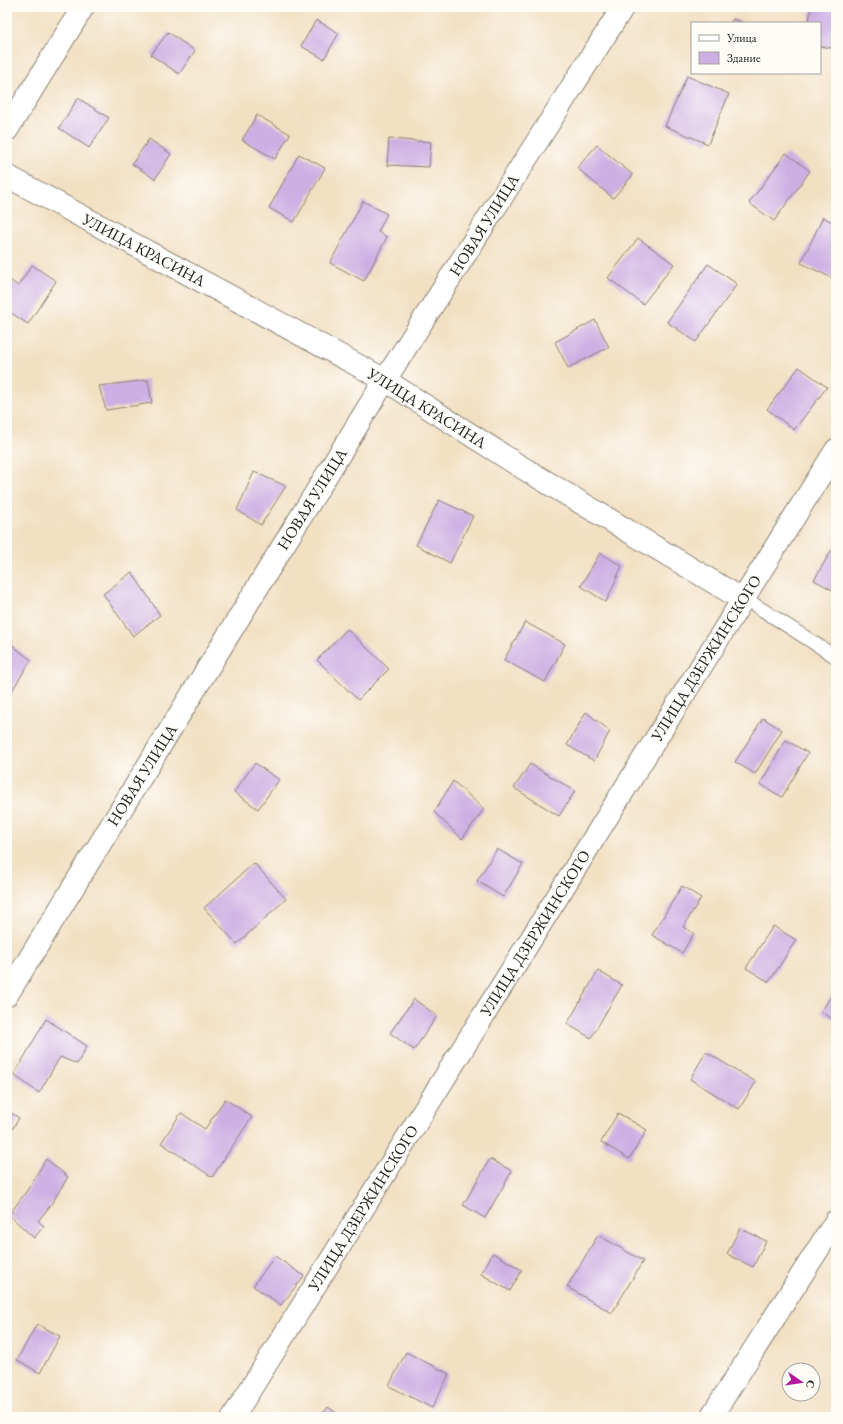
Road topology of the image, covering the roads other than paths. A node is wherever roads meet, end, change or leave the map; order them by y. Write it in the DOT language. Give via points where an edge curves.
graph roads {
  1 [pos="83,7"];
  2 [pos="623,7"];
  3 [pos="7,130"];
  4 [pos="7,176"];
  5 [pos="385,380"];
  6 [pos="836,450"];
  7 [pos="744,598"];
  8 [pos="836,657"];
  9 [pos="7,995"];
  10 [pos="836,1221"];
  11 [pos="234,1417"];
  12 [pos="711,1417"];
  1 -- 3 [label="street"];
  2 -- 5 [label="street, НОВАЯ УЛИЦА"];
  4 -- 5 [label="street, УЛИЦА КРАСИНА"];
  5 -- 7 [label="street, УЛИЦА КРАСИНА" via="518,465"];
  5 -- 9 [label="street, НОВАЯ УЛИЦА"];
  6 -- 7 [label="street, УЛИЦА ДЗЕРЖИНСКОГО"];
  7 -- 8 [label="lane, УЛИЦА КРАСИНА"];
  7 -- 11 [label="street, УЛИЦА ДЗЕРЖИНСКОГО"];
  10 -- 12 [label="street"];
}
